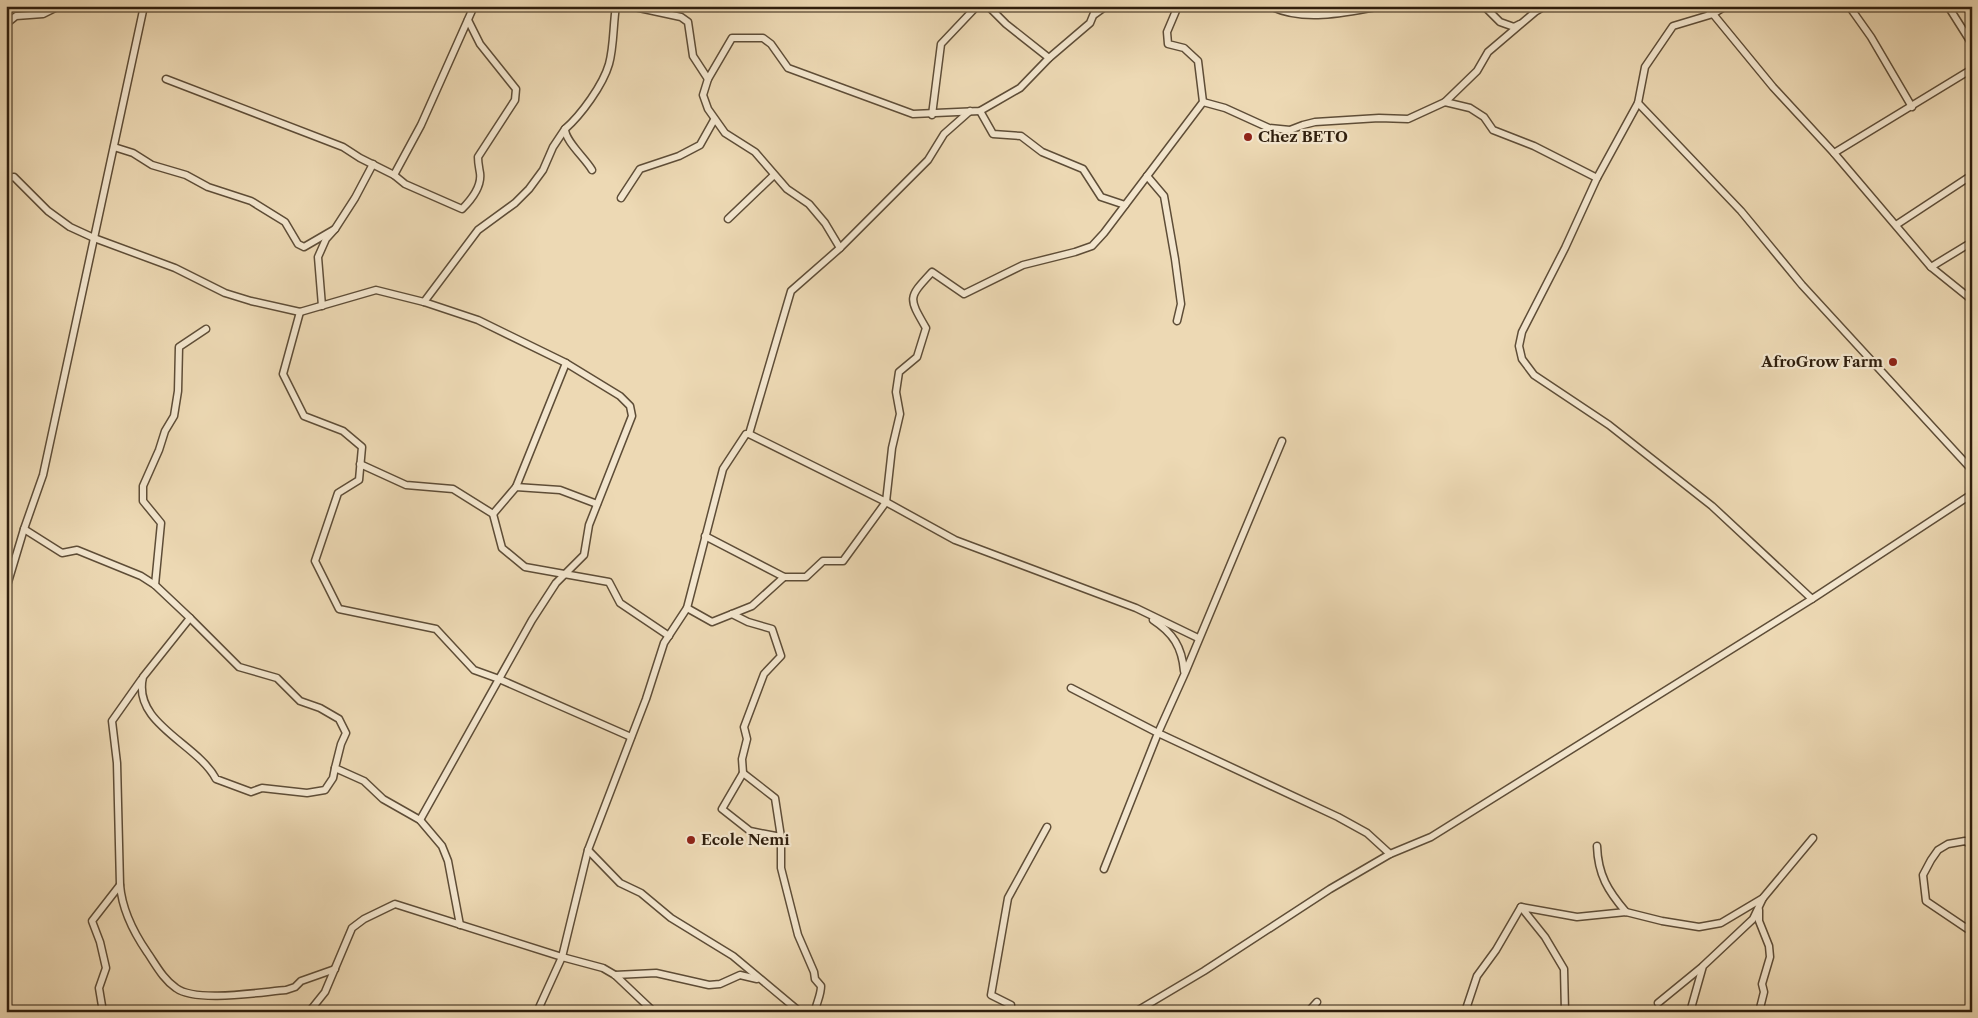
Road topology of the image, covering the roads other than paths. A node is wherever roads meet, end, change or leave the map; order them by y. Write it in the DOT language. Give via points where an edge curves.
graph roads {
  1 [pos="58,6"];
  2 [pos="144,6"];
  3 [pos="474,6"];
  4 [pos="616,6"];
  5 [pos="630,6"];
  6 [pos="977,6"];
  7 [pos="988,6"];
  8 [pos="1097,6"];
  9 [pos="1106,6"];
  10 [pos="1178,6"];
  11 [pos="1270,6"];
  12 [pos="1382,6"];
  13 [pos="1484,6"];
  14 [pos="1545,6"];
  15 [pos="1704,6"];
  16 [pos="1726,6"];
  17 [pos="1849,6"];
  18 [pos="1948,6"];
  19 [pos="1713,14"];
  20 [pos="1093,16"];
  21 [pos="468,20"];
  22 [pos="1523,22"];
  23 [pos="6,24"];
  24 [pos="1972,44"];
  25 [pos="1049,58"];
  26 [pos="1972,69"];
  27 [pos="166,79"];
  28 [pos="708,79"];
  29 [pos="1203,102"];
  30 [pos="1445,102"];
  31 [pos="1638,103"];
  32 [pos="1912,107"];
  33 [pos="970,111"];
  34 [pos="980,111"];
  35 [pos="932,115"];
  36 [pos="714,120"];
  37 [pos="565,129"];
  38 [pos="114,147"];
  39 [pos="1834,153"];
  40 [pos="373,164"];
  41 [pos="592,170"];
  42 [pos="774,175"];
  43 [pos="1972,175"];
  44 [pos="394,176"];
  45 [pos="1147,176"];
  46 [pos="6,178"];
  47 [pos="1597,178"];
  48 [pos="621,198"];
  49 [pos="1125,206"];
  50 [pos="728,219"];
  51 [pos="1896,225"];
  52 [pos="335,229"];
  53 [pos="94,238"];
  54 [pos="1972,242"];
  55 [pos="840,248"];
  56 [pos="1931,267"];
  57 [pos="1972,300"];
  58 [pos="424,302"];
  59 [pos="322,306"];
  60 [pos="300,312"];
  61 [pos="1177,321"];
  62 [pos="206,330"];
  63 [pos="566,363"];
  64 [pos="749,434"];
  65 [pos="1282,441"];
  66 [pos="360,464"];
  67 [pos="1972,470"];
  68 [pos="516,487"];
  69 [pos="1972,494"];
  70 [pos="886,502"];
  71 [pos="597,504"];
  72 [pos="493,514"];
  73 [pos="24,528"];
  74 [pos="705,536"];
  75 [pos="16,560"];
  76 [pos="6,570"];
  77 [pos="566,574"];
  78 [pos="784,578"];
  79 [pos="155,585"];
  80 [pos="6,589"];
  81 [pos="1812,599"];
  82 [pos="687,608"];
  83 [pos="1136,608"];
  84 [pos="732,614"];
  85 [pos="190,618"];
  86 [pos="668,636"];
  87 [pos="1198,638"];
  88 [pos="1185,673"];
  89 [pos="143,677"];
  90 [pos="499,679"];
  91 [pos="1071,688"];
  92 [pos="1158,733"];
  93 [pos="631,737"];
  94 [pos="335,768"];
  95 [pos="743,773"];
  96 [pos="420,820"];
  97 [pos="1047,827"];
  98 [pos="781,837"];
  99 [pos="1813,838"];
  100 [pos="1972,845"];
  101 [pos="1598,846"];
  102 [pos="588,850"];
  103 [pos="1390,854"];
  104 [pos="1104,869"];
  105 [pos="120,886"];
  106 [pos="1763,898"];
  107 [pos="1759,906"];
  108 [pos="1521,907"];
  109 [pos="1626,912"];
  110 [pos="460,926"];
  111 [pos="1972,932"];
  112 [pos="562,957"];
  113 [pos="1703,966"];
  114 [pos="335,969"];
  115 [pos="615,975"];
  116 [pos="761,980"];
  117 [pos="1317,1002"];
  118 [pos="1658,1003"];
  119 [pos="103,1012"];
  120 [pos="309,1012"];
  121 [pos="537,1012"];
  122 [pos="654,1012"];
  123 [pos="800,1012"];
  124 [pos="815,1012"];
  125 [pos="1010,1012"];
  126 [pos="1135,1012"];
  127 [pos="1308,1012"];
  128 [pos="1465,1012"];
  129 [pos="1565,1012"];
  130 [pos="1690,1012"];
  131 [pos="1758,1012"];
  1 -- 23 [label="street" via="43,14 16,16"];
  2 -- 38 [label="street"];
  3 -- 21 [label="street"];
  4 -- 37 [label="street" via="608,65 578,118"];
  5 -- 28 [label="street" via="681,17 688,22 693,56"];
  6 -- 35 [label="street" via="941,44"];
  7 -- 25 [label="street"];
  8 -- 20 [label="street"];
  9 -- 20 [label="street"];
  10 -- 29 [label="street" via="1167,32 1168,44 1184,48 1198,60"];
  11 -- 12 [label="street" via="1319,17"];
  13 -- 22 [label="street" via="1500,22 1514,27"];
  14 -- 22 [label="street"];
  15 -- 19 [label="street"];
  16 -- 19 [label="street"];
  17 -- 32 [label="street"];
  18 -- 24 [label="street"];
  19 -- 31 [label="street" via="1673,26 1645,67"];
  19 -- 39 [label="street" via="1773,87"];
  20 -- 25 [label="street" via="1090,23"];
  21 -- 44 [label="street"];
  21 -- 44 [label="street" via="480,44 516,89 514,100 478,156 478,189 462,209"];
  22 -- 30 [label="street" via="1488,52 1477,70"];
  25 -- 34 [label="street" via="1020,88"];
  26 -- 32 [label="street"];
  27 -- 40 [label="street" via="317,136"];
  28 -- 35 [label="street" via="732,38 763,38 788,68 912,114"];
  28 -- 36 [label="street" via="703,95"];
  29 -- 30 [label="street" via="1269,128 1290,130 1315,122 1408,119"];
  29 -- 45 [label="street"];
  30 -- 47 [label="street" via="1470,108 1484,117 1493,130 1534,146"];
  31 -- 47 [label="street"];
  31 -- 67 [label="street" via="1741,211 1802,285"];
  32 -- 39 [label="street"];
  33 -- 34 [label="street"];
  33 -- 35 [label="street"];
  33 -- 55 [label="street" via="944,134 928,160"];
  34 -- 49 [label="street" via="993,134 1021,136 1042,152 1083,169 1101,197"];
  36 -- 42 [label="street" via="726,134 755,152"];
  36 -- 48 [label="street" via="700,145 680,156 640,169"];
  37 -- 41 [label="street" via="570,142"];
  37 -- 58 [label="street" via="529,189 478,230"];
  38 -- 52 [label="street" via="133,153 152,165 251,201 285,222 304,248"];
  38 -- 53 [label="street"];
  39 -- 51 [label="street"];
  40 -- 44 [label="street"];
  40 -- 52 [label="street"];
  42 -- 50 [label="street"];
  42 -- 55 [label="street" via="808,204 825,223"];
  43 -- 51 [label="street"];
  45 -- 49 [label="street"];
  45 -- 61 [label="street" via="1164,196 1180,304"];
  46 -- 53 [label="street" via="14,177 48,211 70,227"];
  47 -- 81 [label="street" via="1522,332 1519,346 1522,359 1534,375 1609,425 1712,506"];
  49 -- 70 [label="street" via="1092,246 1023,265 964,294 932,272 914,292 912,303 926,328 917,357 899,372 896,392 900,414 892,448"];
  51 -- 56 [label="street"];
  52 -- 59 [label="street" via="326,239 318,257"];
  53 -- 60 [label="street" via="175,268 225,293"];
  53 -- 73 [label="street" via="43,475"];
  54 -- 56 [label="street"];
  55 -- 64 [label="street" via="791,291"];
  56 -- 57 [label="street"];
  58 -- 59 [label="street" via="376,290"];
  58 -- 63 [label="street" via="478,320"];
  59 -- 60 [label="street"];
  60 -- 66 [label="street" via="283,374 304,416 342,432 362,447"];
  62 -- 79 [label="street" via="179,348 174,416 143,486 143,501 161,523"];
  63 -- 68 [label="street"];
  63 -- 71 [label="street" via="620,396 630,406 632,416"];
  64 -- 70 [label="street"];
  64 -- 74 [label="street" via="723,469"];
  65 -- 87 [label="street"];
  66 -- 72 [label="street" via="406,485 453,489"];
  66 -- 90 [label="street" via="359,480 338,493 315,561 340,609 436,629 474,670"];
  68 -- 71 [label="street" via="560,490"];
  68 -- 72 [label="street"];
  69 -- 81 [label="street"];
  70 -- 78 [label="street" via="843,561 823,561 806,577"];
  70 -- 83 [label="street" via="955,540"];
  71 -- 77 [label="street" via="589,525 584,555"];
  72 -- 77 [label="street" via="502,548 525,567"];
  73 -- 75 [label="street"];
  73 -- 79 [label="street" via="62,553 77,550 127,569"];
  74 -- 78 [label="street"];
  74 -- 82 [label="street"];
  75 -- 76 [label="street"];
  75 -- 80 [label="street"];
  77 -- 86 [label="street" via="609,582 620,603"];
  77 -- 90 [label="street" via="556,583 532,620"];
  78 -- 84 [label="street" via="752,606"];
  79 -- 85 [label="street"];
  81 -- 103 [label="street" via="1431,837"];
  82 -- 84 [label="street" via="712,622"];
  82 -- 86 [label="street"];
  83 -- 87 [label="street"];
  83 -- 88 [label="street" via="1167,630 1181,653"];
  84 -- 95 [label="street" via="772,629 781,656 764,674 744,727 747,738 742,759"];
  85 -- 89 [label="street"];
  85 -- 94 [label="street" via="240,667 276,678 300,701 339,719 346,733"];
  86 -- 93 [label="street"];
  87 -- 88 [label="street"];
  88 -- 92 [label="street"];
  89 -- 94 [label="street" via="143,701 148,709 161,727 210,767 216,779 251,792 262,788 307,793 325,790"];
  89 -- 105 [label="street" via="112,722 117,763"];
  90 -- 93 [label="street"];
  90 -- 96 [label="street"];
  91 -- 92 [label="street"];
  92 -- 103 [label="street" via="1338,817 1367,833"];
  92 -- 104 [label="street"];
  93 -- 102 [label="street"];
  94 -- 96 [label="street" via="364,781 389,804"];
  95 -- 98 [label="street" via="775,798"];
  95 -- 98 [label="street" via="722,809 750,831"];
  96 -- 110 [label="street" via="442,846 448,861"];
  97 -- 125 [label="street" via="1008,898 991,995 1011,1005"];
  98 -- 124 [label="street" via="781,868 798,935 821,986"];
  99 -- 106 [label="street"];
  100 -- 111 [label="street" via="1965,841 1948,844 1938,850 1923,875 1926,901"];
  101 -- 109 [label="street" via="1606,885"];
  102 -- 112 [label="street"];
  102 -- 116 [label="street" via="620,883 641,893 671,918 733,956"];
  103 -- 126 [label="street"];
  105 -- 114 [label="street" via="122,900 139,940 164,977 178,990 219,996 286,990"];
  105 -- 119 [label="street" via="92,921 106,968 99,988"];
  106 -- 107 [label="street"];
  106 -- 109 [label="street" via="1720,923 1699,927"];
  107 -- 113 [label="street" via="1753,919"];
  107 -- 131 [label="street" via="1770,957"];
  108 -- 109 [label="street" via="1577,916"];
  108 -- 128 [label="street" via="1478,976"];
  108 -- 129 [label="street" via="1564,968"];
  110 -- 112 [label="street"];
  110 -- 114 [label="street" via="395,904 352,928"];
  112 -- 115 [label="street" via="596,965"];
  112 -- 121 [label="street"];
  113 -- 118 [label="street"];
  113 -- 130 [label="street"];
  114 -- 120 [label="street" via="325,992"];
  115 -- 116 [label="street" via="656,973 710,985 740,975"];
  115 -- 122 [label="street"];
  116 -- 123 [label="street"];
  117 -- 127 [label="street"];
}
